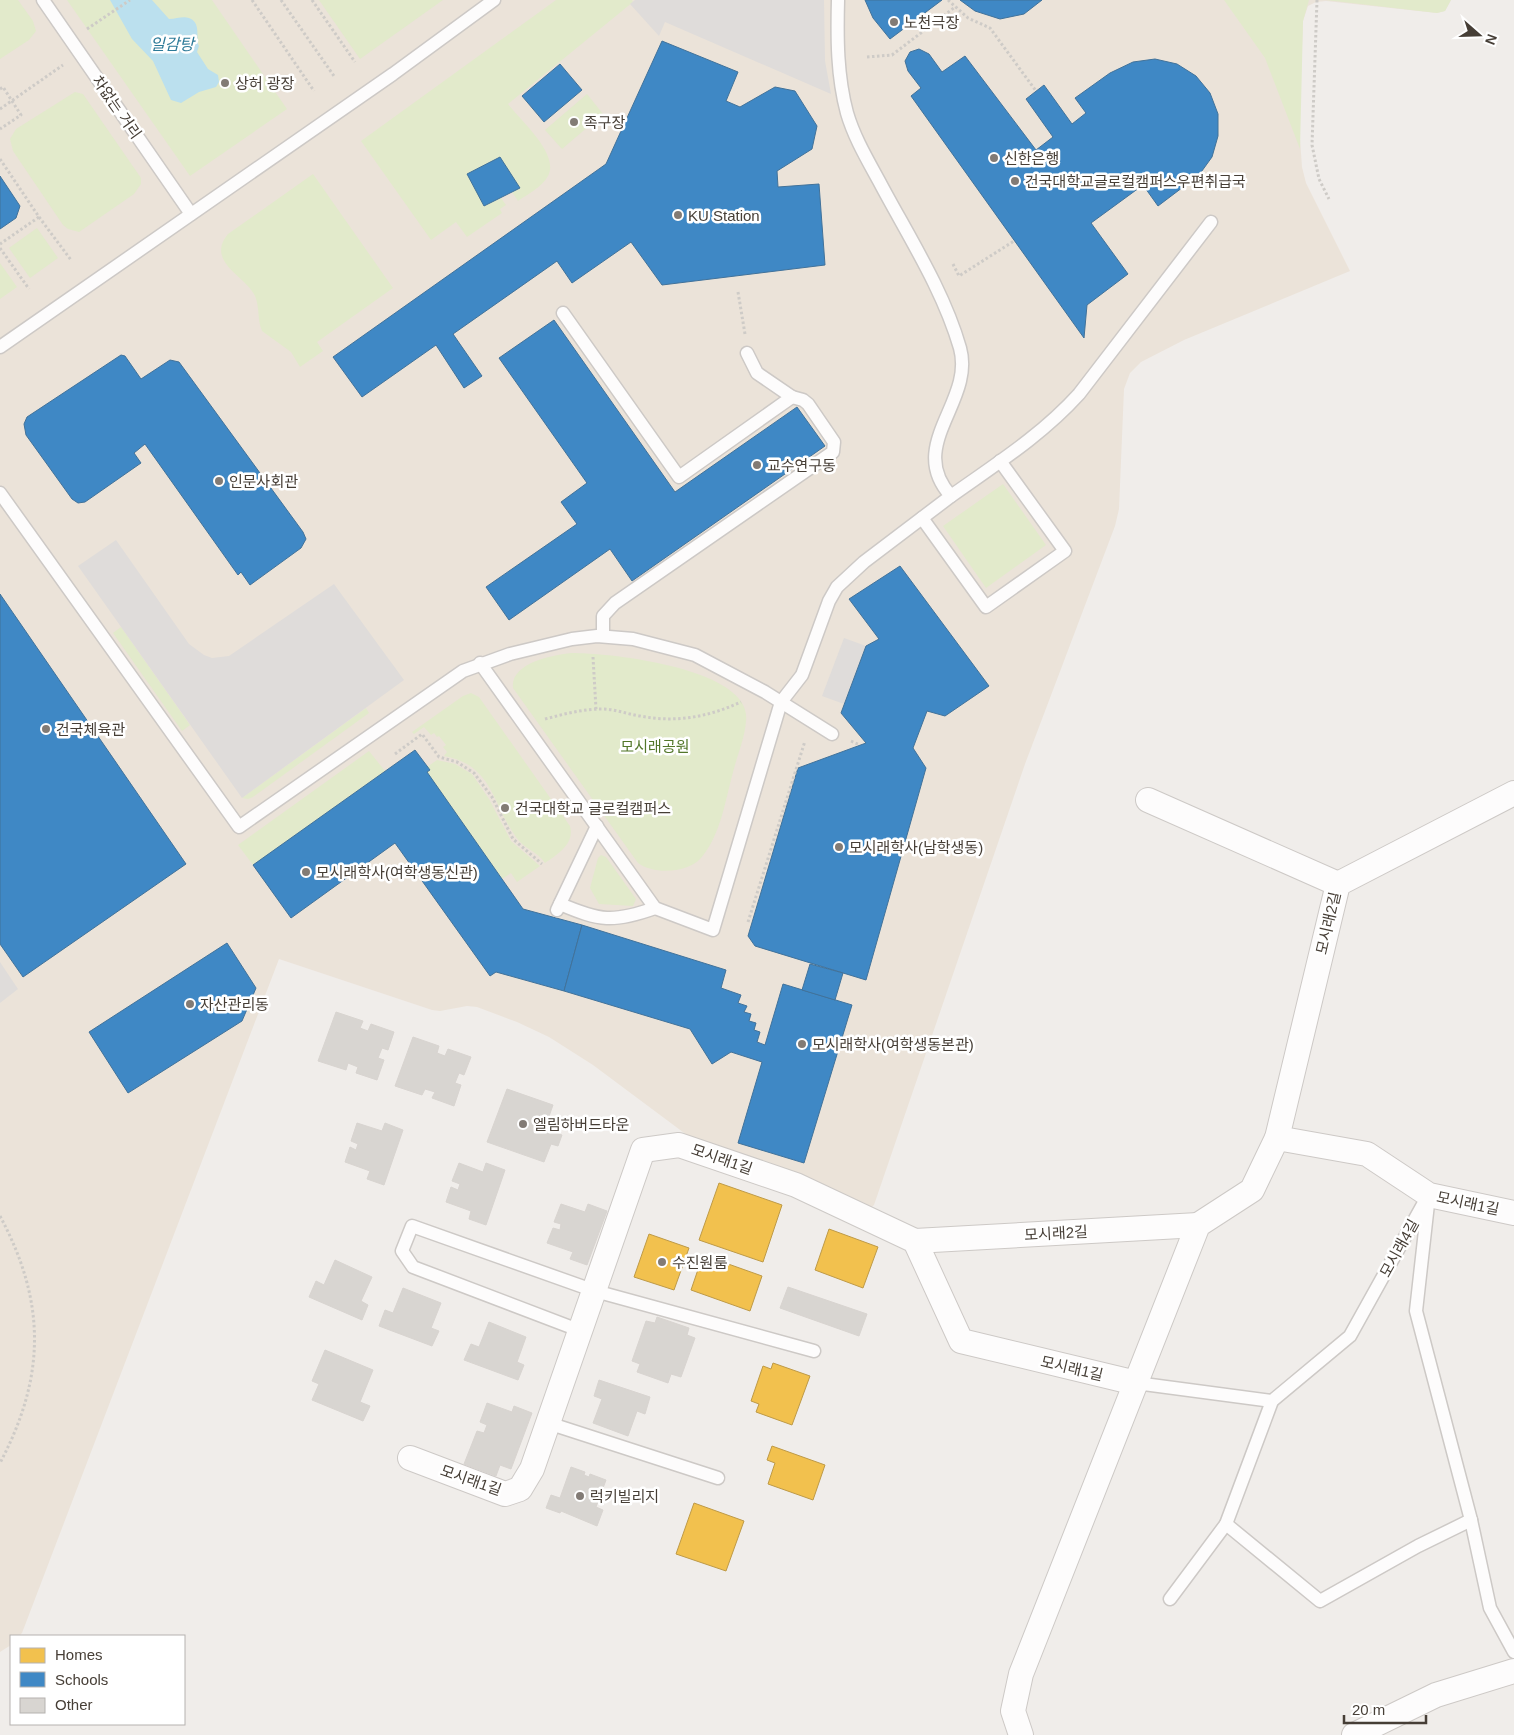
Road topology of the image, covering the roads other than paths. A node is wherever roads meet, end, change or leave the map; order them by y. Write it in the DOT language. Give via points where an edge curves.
graph roads {
  1 [pos="43,0"];
  2 [pos="494,0"];
  3 [pos="838,0"];
  4 [pos="191,214"];
  5 [pos="1211,222"];
  6 [pos="563,313"];
  7 [pos="0,347"];
  8 [pos="748,353"];
  9 [pos="792,397"];
  10 [pos="1000,461"];
  11 [pos="0,493"];
  12 [pos="951,496"];
  13 [pos="922,518"];
  14 [pos="598,636"];
  15 [pos="480,663"];
  16 [pos="781,702"];
  17 [pos="832,734"];
  18 [pos="1514,793"];
  19 [pos="1148,800"];
  20 [pos="597,826"];
  21 [pos="1338,884"];
  22 [pos="655,908"];
  23 [pos="1277,1138"];
  24 [pos="1429,1195"];
  25 [pos="1514,1213"];
  26 [pos="1198,1226"];
  27 [pos="915,1241"];
  28 [pos="596,1291"];
  29 [pos="581,1331"];
  30 [pos="814,1351"];
  31 [pos="1136,1383"];
  32 [pos="1272,1401"];
  33 [pos="548,1424"];
  34 [pos="410,1458"];
  35 [pos="718,1478"];
  36 [pos="1471,1520"];
  37 [pos="1226,1524"];
  38 [pos="1170,1599"];
  39 [pos="1514,1652"];
  40 [pos="1514,1671"];
  41 [pos="1021,1735"];
  42 [pos="1354,1735"];
  1 -- 4 [label="lane, 차없는 거리"];
  2 -- 4 [label="lane"];
  3 -- 12 [label="lane" via="839,64 848,113 858,142 941,299 960,348 960,383 938,440 934,464 939,481"];
  4 -- 7 [label="lane"];
  5 -- 10 [label="lane" via="1079,394 1047,426"];
  6 -- 9 [label="lane" via="679,477"];
  8 -- 9 [label="lane" via="757,373"];
  9 -- 14 [label="lane" via="808,404 834,442 833,452 615,603 604,616"];
  10 -- 12 [label="lane"];
  10 -- 13 [label="lane" via="1065,551 986,607"];
  11 -- 15 [label="lane" via="239,827 449,679"];
  12 -- 13 [label="lane"];
  13 -- 16 [label="lane" via="837,587 829,600 802,675"];
  14 -- 15 [label="lane" via="551,642"];
  14 -- 16 [label="lane" via="633,639 695,654"];
  15 -- 20 [label="lane"];
  16 -- 17 [label="lane"];
  16 -- 22 [label="lane" via="713,930"];
  18 -- 21 [label="street, 모시래2길"];
  19 -- 21 [label="street, 모시래2길"];
  20 -- 22 [label="lane"];
  20 -- 22 [label="lane" via="558,907 608,919 630,917"];
  21 -- 23 [label="street, 모시래2길"];
  23 -- 24 [label="street, 모시래1길" via="1367,1154"];
  23 -- 26 [label="street" via="1252,1190"];
  24 -- 25 [label="street, 모시래1길"];
  24 -- 32 [label="lane, 모시래4길" via="1350,1336"];
  24 -- 36 [label="lane, 모시래4길" via="1416,1311"];
  26 -- 27 [label="street, 모시래2길"];
  26 -- 31 [label="street"];
  27 -- 28 [label="street, 모시래1길" via="796,1185 679,1145 643,1150"];
  27 -- 31 [label="street, 모시래1길" via="961,1341"];
  28 -- 29 [label="street, 모시래1길"];
  28 -- 29 [label="lane" via="412,1226 402,1251 413,1267"];
  28 -- 30 [label="lane"];
  29 -- 33 [label="street, 모시래1길"];
  31 -- 32 [label="lane, 모시래1길"];
  31 -- 41 [label="street" via="1021,1674 1012,1711"];
  32 -- 37 [label="lane, 모시래4길"];
  33 -- 34 [label="street, 모시래1길" via="532,1469 520,1489 505,1494"];
  33 -- 35 [label="lane"];
  36 -- 37 [label="lane" via="1320,1601"];
  36 -- 39 [label="lane, 모시래4길" via="1490,1608"];
  37 -- 38 [label="lane, 모시래4길"];
  40 -- 42 [label="street" via="1436,1695"];
}
